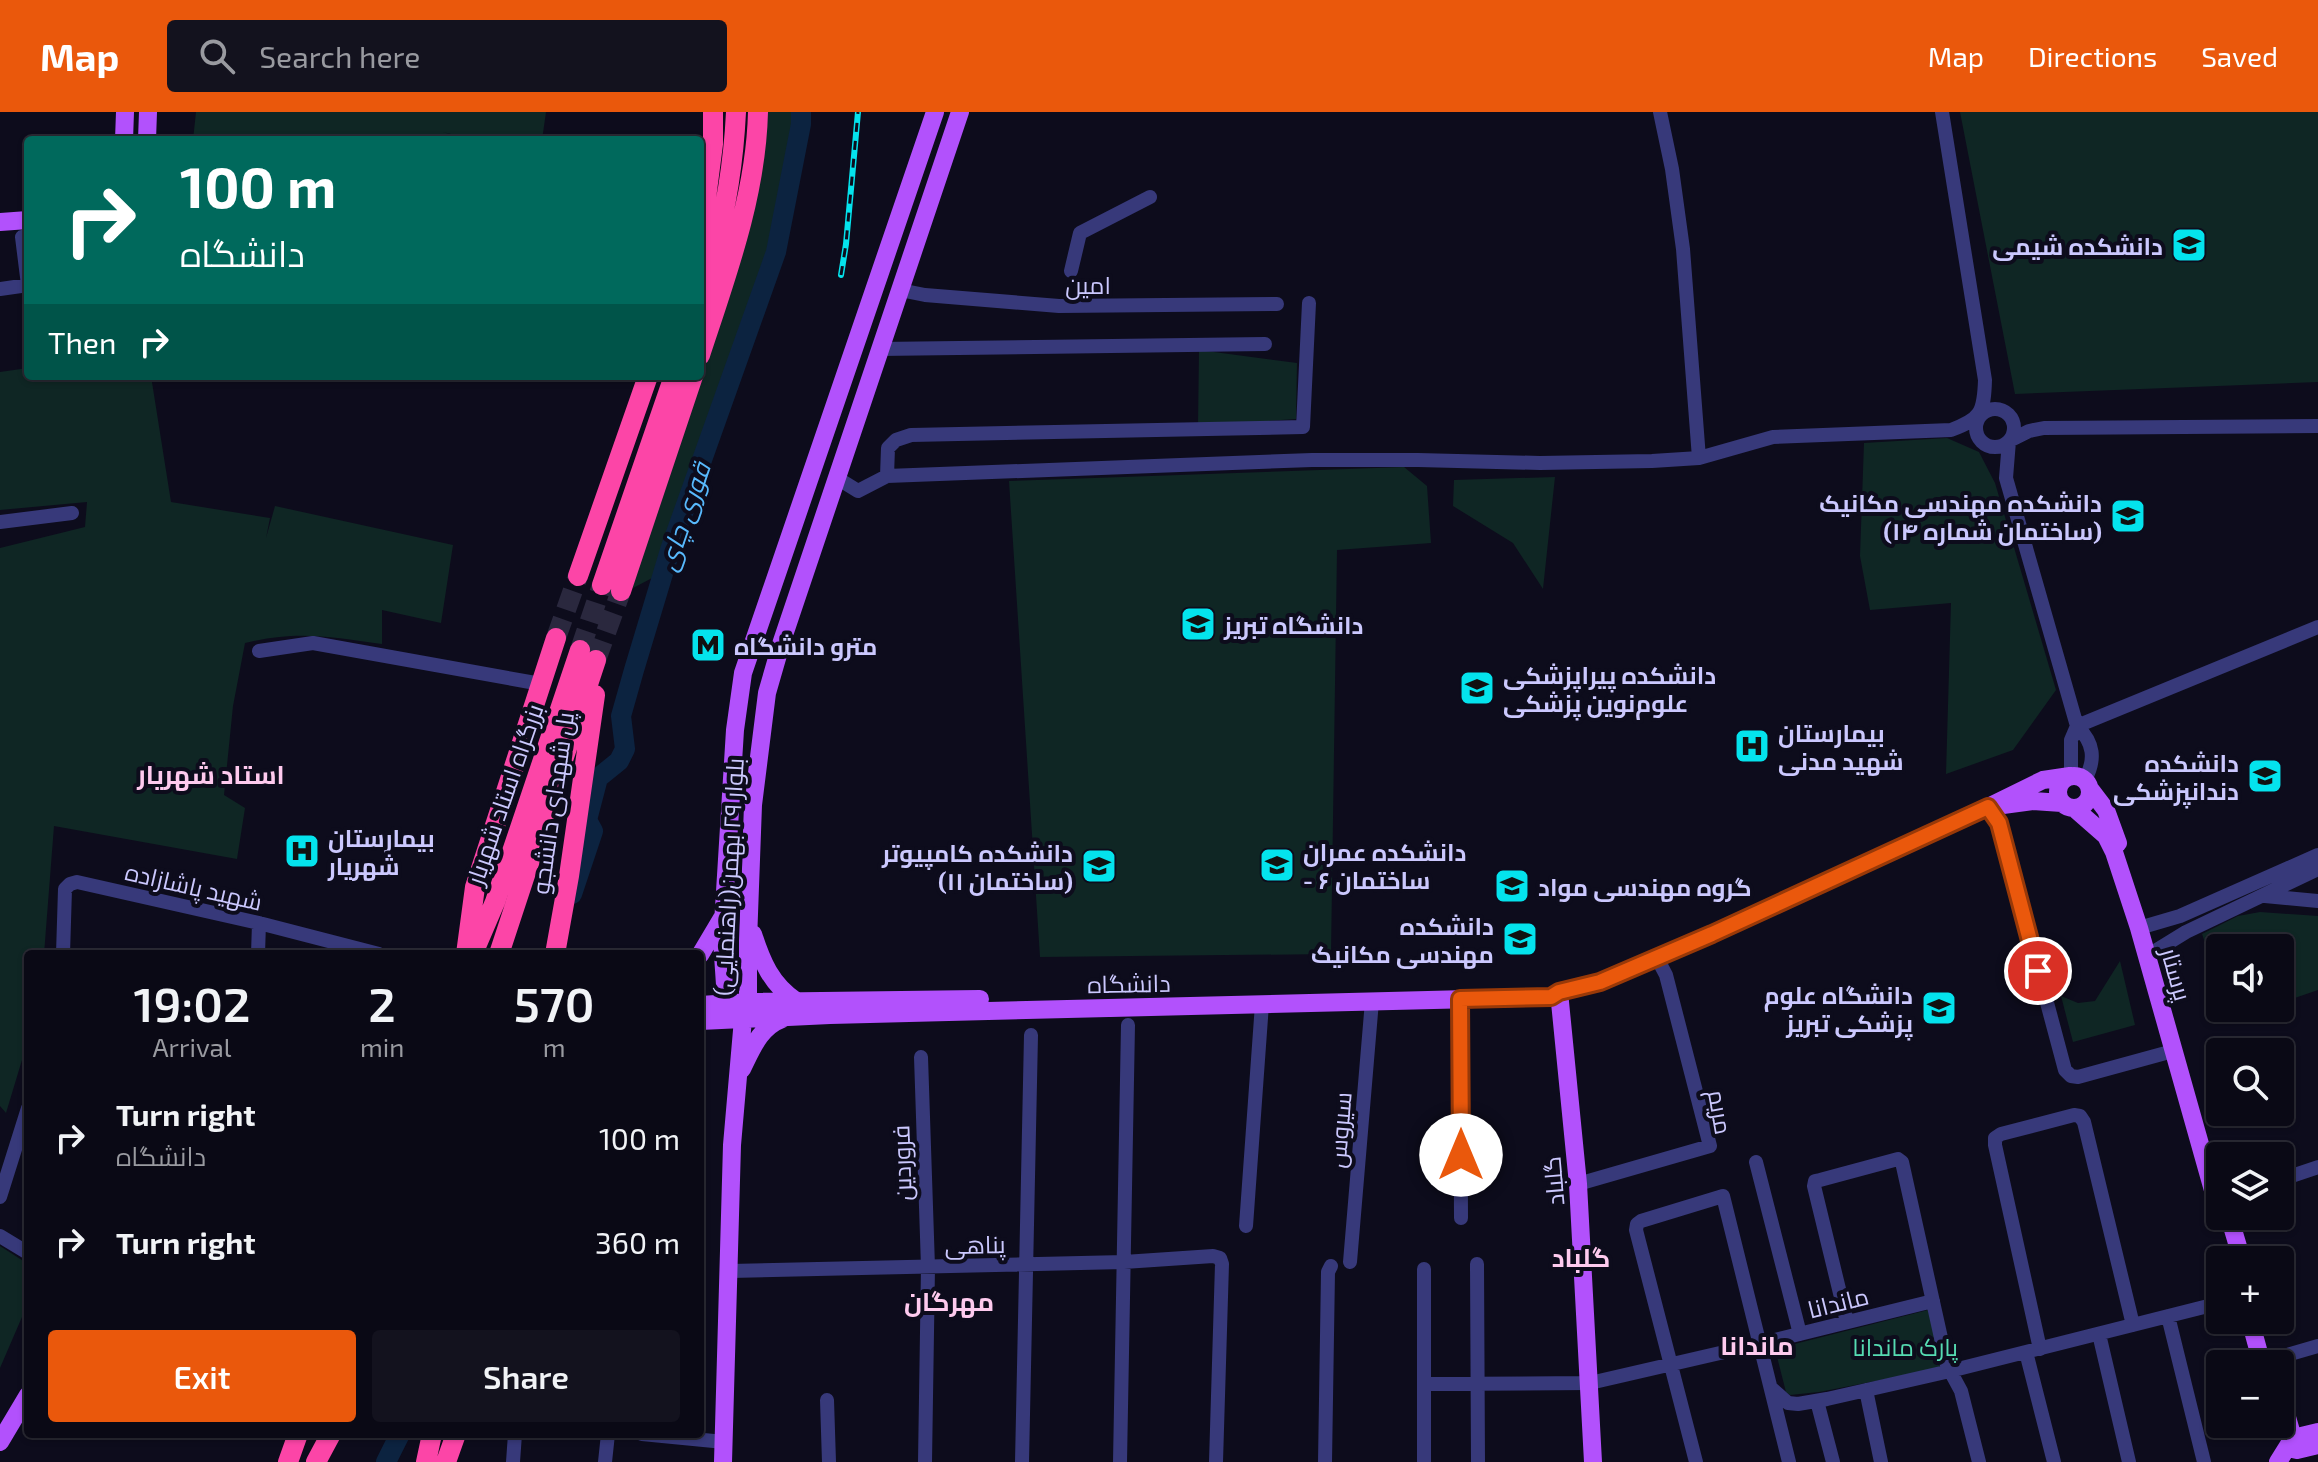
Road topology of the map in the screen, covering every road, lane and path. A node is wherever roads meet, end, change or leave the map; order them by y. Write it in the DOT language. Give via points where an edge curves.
graph roads {
  1 [pos="125,112"];
  2 [pos="148,112"];
  3 [pos="713,112"];
  4 [pos="736,112"];
  5 [pos="758,112"];
  6 [pos="935,112"];
  7 [pos="960,112"];
  8 [pos="1660,112"];
  9 [pos="1942,112"];
  10 [pos="124,136"];
  11 [pos="147,136"];
  12 [pos="910,184"];
  13 [pos="933,192"];
  14 [pos="1150,197"];
  15 [pos="0,222"];
  16 [pos="24,229"];
  17 [pos="704,241"];
  18 [pos="1071,271"];
  19 [pos="24,286"];
  20 [pos="0,289"];
  21 [pos="900,290"];
  22 [pos="1309,303"];
  23 [pos="1277,304"];
  24 [pos="704,343"];
  25 [pos="1265,344"];
  26 [pos="879,349"];
  27 [pos="647,380"];
  28 [pos="673,380"];
  29 [pos="691,380"];
  30 [pos="1985,380"];
  31 [pos="2006,413"];
  32 [pos="1979,417"];
  33 [pos="2318,426"];
  34 [pos="2044,428"];
  35 [pos="1951,430"];
  36 [pos="2009,441"];
  37 [pos="1984,444"];
  38 [pos="1699,458"];
  39 [pos="887,476"];
  40 [pos="837,478"];
  41 [pos="2006,478"];
  42 [pos="72,513"];
  43 [pos="0,522"];
  44 [pos="578,576"];
  45 [pos="2318,627"];
  46 [pos="556,638"];
  47 [pos="259,651"];
  48 [pos="588,655"];
  49 [pos="541,684"];
  50 [pos="2077,726"];
  51 [pos="2079,780"];
  52 [pos="2068,806"];
  53 [pos="1988,807"];
  54 [pos="2318,855"];
  55 [pos="2318,869"];
  56 [pos="2259,889"];
  57 [pos="2318,901"];
  58 [pos="724,916"];
  59 [pos="259,923"];
  60 [pos="2142,927"];
  61 [pos="749,932"];
  62 [pos="722,940"];
  63 [pos="63,950"];
  64 [pos="258,950"];
  65 [pos="364,950"];
  66 [pos="467,950"];
  67 [pos="475,950"];
  68 [pos="500,950"];
  69 [pos="556,950"];
  70 [pos="703,950"];
  71 [pos="2150,954"];
  72 [pos="1657,958"];
  73 [pos="1559,992"];
  74 [pos="1460,999"];
  75 [pos="1372,1001"];
  76 [pos="1262,1004"];
  77 [pos="704,1005"];
  78 [pos="740,1008"];
  79 [pos="791,1009"];
  80 [pos="704,1020"];
  81 [pos="1128,1025"];
  82 [pos="1031,1035"];
  83 [pos="2173,1051"];
  84 [pos="921,1057"];
  85 [pos="737,1079"];
  86 [pos="24,1121"];
  87 [pos="2207,1142"];
  88 [pos="1756,1162"];
  89 [pos="2206,1166"];
  90 [pos="2318,1167"];
  91 [pos="2294,1175"];
  92 [pos="1578,1184"];
  93 [pos="0,1197"];
  94 [pos="1461,1218"];
  95 [pos="1246,1226"];
  96 [pos="0,1236"];
  97 [pos="24,1251"];
  98 [pos="1124,1262"];
  99 [pos="1350,1262"];
  100 [pos="1027,1264"];
  101 [pos="1477,1264"];
  102 [pos="1331,1266"];
  103 [pos="928,1267"];
  104 [pos="1424,1269"];
  105 [pos="730,1271"];
  106 [pos="1933,1301"];
  107 [pos="2206,1306"];
  108 [pos="2168,1316"];
  109 [pos="1847,1322"];
  110 [pos="2133,1325"];
  111 [pos="1800,1334"];
  112 [pos="2099,1334"];
  113 [pos="1759,1344"];
  114 [pos="2318,1346"];
  115 [pos="2033,1350"];
  116 [pos="2294,1354"];
  117 [pos="1671,1364"];
  118 [pos="1950,1371"];
  119 [pos="1590,1383"];
  120 [pos="1424,1384"];
  121 [pos="1478,1384"];
  122 [pos="1770,1388"];
  123 [pos="1866,1390"];
  124 [pos="827,1400"];
  125 [pos="1817,1401"];
  126 [pos="24,1402"];
  127 [pos="2318,1432"];
  128 [pos="297,1438"];
  129 [pos="317,1438"];
  130 [pos="329,1438"];
  131 [pos="431,1438"];
  132 [pos="455,1438"];
  133 [pos="515,1438"];
  134 [pos="608,1438"];
  135 [pos="683,1438"];
  136 [pos="0,1442"];
  137 [pos="724,1442"];
  138 [pos="2318,1445"];
  139 [pos="2291,1452"];
  140 [pos="288,1462"];
  141 [pos="308,1462"];
  142 [pos="316,1462"];
  143 [pos="426,1462"];
  144 [pos="446,1462"];
  145 [pos="513,1462"];
  146 [pos="605,1462"];
  147 [pos="723,1462"];
  148 [pos="829,1462"];
  149 [pos="925,1462"];
  150 [pos="1022,1462"];
  151 [pos="1120,1462"];
  152 [pos="1216,1462"];
  153 [pos="1325,1462"];
  154 [pos="1424,1462"];
  155 [pos="1478,1462"];
  156 [pos="1593,1462"];
  157 [pos="1696,1462"];
  158 [pos="1789,1462"];
  159 [pos="1833,1462"];
  160 [pos="1881,1462"];
  161 [pos="1979,1462"];
  162 [pos="2054,1462"];
  163 [pos="2129,1462"];
  164 [pos="2204,1462"];
  1 -- 10 [label="main road"];
  2 -- 11 [label="main road"];
  3 -- 17 [label="highway"];
  4 -- 17 [label="highway" via="729,178"];
  5 -- 24 [label="highway" via="748,198"];
  6 -- 12 [label="main road, بلوار ٢٩ بهمن(راهنمایی)"];
  7 -- 13 [label="main road, بلوار ٢٩ بهمن(راهنمایی)"];
  8 -- 38 [label="street" via="1683,249"];
  9 -- 30 [label="street"];
  12 -- 13 [label="main road"];
  12 -- 58 [label="main road, بلوار ٢٩ بهمن(راهنمایی)" via="743,673"];
  13 -- 21 [label="main road, بلوار ٢٩ بهمن(راهنمایی)"];
  14 -- 18 [label="street" via="1080,233"];
  15 -- 16 [label="main road"];
  19 -- 20 [label="street"];
  21 -- 23 [label="street, امین" via="1059,306"];
  21 -- 26 [label="main road, بلوار ٢٩ بهمن(راهنمایی)"];
  22 -- 39 [label="street" via="1303,427 911,435 888,448"];
  25 -- 26 [label="street"];
  26 -- 40 [label="main road, بلوار ٢٩ بهمن(راهنمایی)"];
  27 -- 44 [label="highway"];
  28 -- 29 [label="highway" via="611,588"];
  30 -- 31 [label="street"];
  30 -- 32 [label="street"];
  31 -- 32 [label="street" via="1995,409"];
  31 -- 34 [label="street"];
  31 -- 36 [label="street" via="2013,423"];
  32 -- 35 [label="street"];
  32 -- 37 [label="street" via="1976,428"];
  33 -- 34 [label="street"];
  34 -- 36 [label="street"];
  35 -- 37 [label="street"];
  35 -- 38 [label="street" via="1773,437"];
  36 -- 37 [label="street" via="1997,447"];
  36 -- 41 [label="street"];
  37 -- 41 [label="street"];
  38 -- 39 [label="street" via="1540,463 1312,460"];
  39 -- 40 [label="street" via="858,491"];
  40 -- 61 [label="main road, بلوار ٢٩ بهمن(راهنمایی)" via="767,693 753,805"];
  41 -- 50 [label="street"];
  42 -- 43 [label="street"];
  45 -- 50 [label="street"];
  46 -- 49 [label="highway"];
  47 -- 49 [label="street" via="313,643"];
  48 -- 67 [label="highway, بزرگراه استاد شهریار"];
  48 -- 68 [label="highway"];
  48 -- 69 [label="highway, پل شهدای دانشجو" via="596,682"];
  49 -- 66 [label="highway" via="475,887"];
  50 -- 51 [label="street" via="2071,740"];
  50 -- 51 [label="street" via="2093,750 2092,766"];
  51 -- 52 [label="main road" via="2086,804"];
  51 -- 52 [label="main road" via="2060,784 2058,794"];
  51 -- 53 [label="main road, دانشگاه" via="2043,780"];
  51 -- 60 [label="main road, پرستار" via="2099,799 2111,823"];
  52 -- 53 [label="main road, دانشگاه" via="2033,801"];
  52 -- 60 [label="main road, پرستار" via="2106,836"];
  53 -- 72 [label="main road, دانشگاه"];
  53 -- 83 [label="street" via="1999,823 2065,1070 2078,1077"];
  54 -- 56 [label="street"];
  55 -- 56 [label="street"];
  56 -- 57 [label="street"];
  56 -- 60 [label="street"];
  56 -- 71 [label="street"];
  58 -- 62 [label="main road, بلوار ٢٩ بهمن(راهنمایی)"];
  58 -- 70 [label="main road"];
  59 -- 63 [label="street, شهید پاشازاده" via="77,882 65,889"];
  59 -- 64 [label="street"];
  59 -- 65 [label="street, شهید پاشازاده"];
  60 -- 71 [label="main road, پرستار"];
  61 -- 62 [label="main road" via="742,946 734,948"];
  61 -- 78 [label="main road, بلوار ٢٩ بهمن(راهنمایی)"];
  61 -- 79 [label="main road"];
  62 -- 78 [label="main road, بلوار ٢٩ بهمن(راهنمایی)" via="725,985"];
  71 -- 83 [label="main road, پرستار"];
  71 -- 87 [label="main road, پرستار"];
  72 -- 73 [label="main road, دانشگاه"];
  72 -- 92 [label="street, مریم" via="1666,975 1710,1146"];
  73 -- 74 [label="main road, دانشگاه" via="1551,997"];
  73 -- 79 [label="main road, دانشگاه"];
  73 -- 92 [label="main road, گلباد"];
  74 -- 75 [label="main road, دانشگاه"];
  74 -- 94 [label="street"];
  75 -- 76 [label="main road, دانشگاه"];
  75 -- 99 [label="street, سیروس"];
  76 -- 79 [label="main road, دانشگاه"];
  76 -- 95 [label="street"];
  77 -- 78 [label="main road, دانشگاه"];
  78 -- 79 [label="main road, دانشگاه"];
  78 -- 80 [label="main road, دانشگاه"];
  78 -- 85 [label="main road"];
  79 -- 85 [label="main road" via="757,1040"];
  81 -- 98 [label="street"];
  82 -- 100 [label="street"];
  83 -- 89 [label="main road, پرستار"];
  84 -- 103 [label="street, فروردین"];
  85 -- 105 [label="main road"];
  86 -- 93 [label="street"];
  88 -- 111 [label="street"];
  90 -- 91 [label="street"];
  92 -- 119 [label="main road, گلباد"];
  96 -- 97 [label="street"];
  98 -- 100 [label="street, پناهی"];
  98 -- 151 [label="street"];
  98 -- 152 [label="street, پناهی" via="1220,1258"];
  100 -- 103 [label="street, پناهی"];
  100 -- 150 [label="street"];
  101 -- 121 [label="street"];
  102 -- 153 [label="street"];
  103 -- 105 [label="street, پناهی"];
  103 -- 149 [label="street, فروردین"];
  104 -- 120 [label="street"];
  105 -- 137 [label="main road"];
  106 -- 109 [label="street, ماندانا"];
  106 -- 109 [label="street" via="1898,1159 1815,1181"];
  106 -- 118 [label="street"];
  107 -- 108 [label="street"];
  108 -- 110 [label="street"];
  108 -- 164 [label="street"];
  109 -- 111 [label="street, ماندانا"];
  110 -- 112 [label="street"];
  110 -- 115 [label="street" via="2084,1122 2074,1115 1995,1138"];
  111 -- 113 [label="street, ماندانا"];
  112 -- 115 [label="street"];
  112 -- 163 [label="street"];
  113 -- 117 [label="street, ماندانا"];
  113 -- 117 [label="street" via="1723,1196 1637,1224"];
  113 -- 122 [label="street"];
  114 -- 116 [label="street"];
  115 -- 118 [label="street"];
  115 -- 162 [label="street"];
  117 -- 119 [label="street, ماندانا"];
  117 -- 157 [label="street"];
  118 -- 123 [label="street"];
  118 -- 161 [label="street" via="1961,1391"];
  119 -- 121 [label="street, ماندانا"];
  119 -- 156 [label="main road, گلباد"];
  120 -- 121 [label="street, ماندانا"];
  120 -- 154 [label="street"];
  121 -- 155 [label="street"];
  122 -- 125 [label="street" via="1788,1403"];
  122 -- 158 [label="street"];
  123 -- 125 [label="street"];
  123 -- 160 [label="street"];
  124 -- 148 [label="street"];
  125 -- 159 [label="street"];
  126 -- 136 [label="main road"];
  127 -- 139 [label="main road"];
  128 -- 140 [label="highway"];
  129 -- 141 [label="highway"];
  130 -- 142 [label="highway"];
  131 -- 143 [label="highway"];
  132 -- 144 [label="highway"];
  133 -- 145 [label="street"];
  134 -- 146 [label="street"];
  135 -- 137 [label="street"];
  137 -- 147 [label="main road"];
  138 -- 139 [label="main road"];
}
